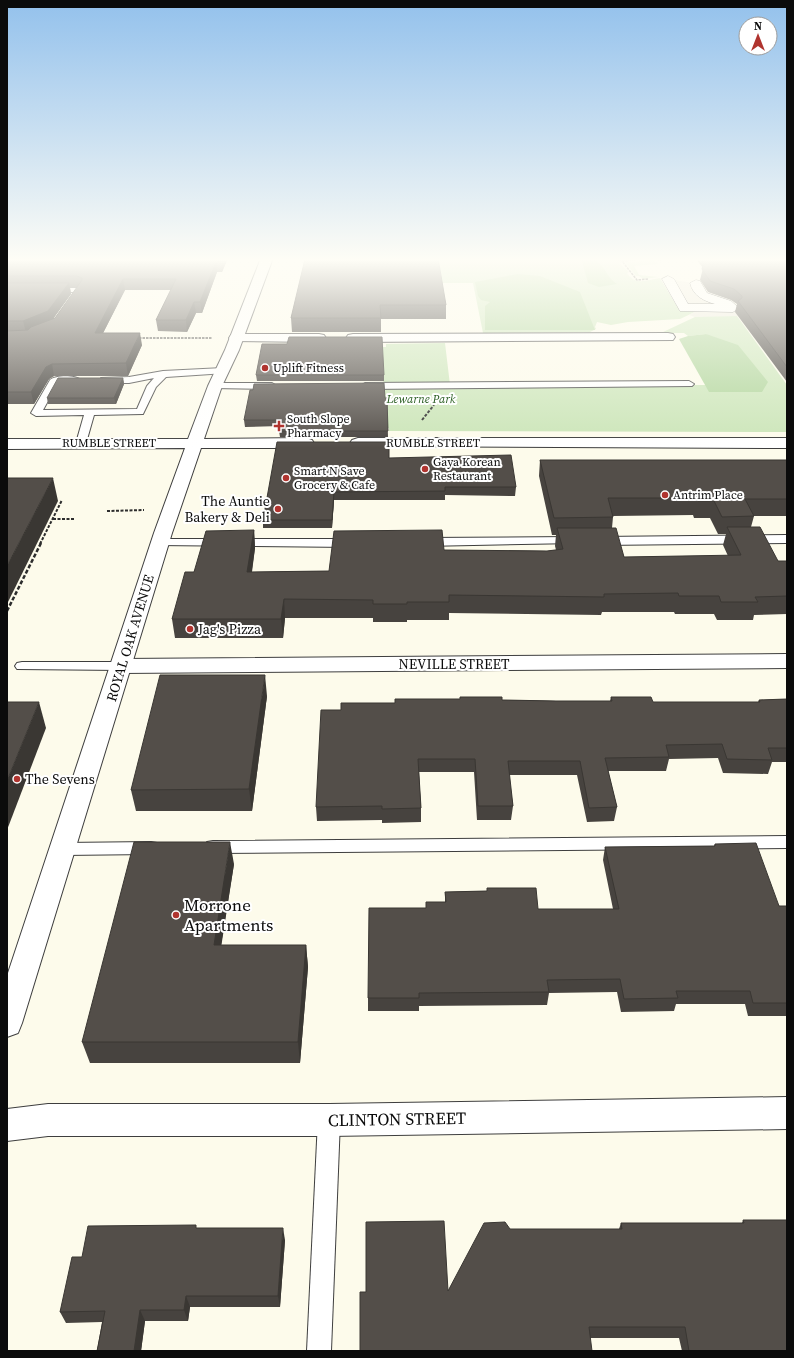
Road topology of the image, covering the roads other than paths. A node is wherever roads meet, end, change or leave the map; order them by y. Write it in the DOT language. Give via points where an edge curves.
graph roads {
  1 [pos="243,321"];
  2 [pos="236,338"];
  3 [pos="668,338"];
  4 [pos="223,371"];
  5 [pos="163,374"];
  6 [pos="689,384"];
  7 [pos="215,386"];
  8 [pos="284,386"];
  9 [pos="357,386"];
  10 [pos="90,413"];
  11 [pos="81,443"];
  12 [pos="195,443"];
  13 [pos="321,443"];
  14 [pos="345,443"];
  15 [pos="787,443"];
  16 [pos="7,444"];
  17 [pos="787,539"];
  18 [pos="414,542"];
  19 [pos="160,543"];
  20 [pos="366,543"];
  21 [pos="787,661"];
  22 [pos="22,666"];
  23 [pos="121,666"];
  24 [pos="787,842"];
  25 [pos="165,847"];
  26 [pos="195,847"];
  27 [pos="63,849"];
  28 [pos="7,1023"];
  29 [pos="787,1113"];
  30 [pos="329,1120"];
  31 [pos="7,1125"];
  32 [pos="319,1351"];
  1 -- 2 [label="street, ROYAL OAK AVENUE"];
  2 -- 3 [label="street"];
  2 -- 4 [label="street, ROYAL OAK AVENUE"];
  4 -- 5 [label="lane"];
  4 -- 7 [label="street, ROYAL OAK AVENUE"];
  5 -- 10 [label="lane" via="152,386 140,412"];
  5 -- 10 [label="lane" via="129,380 55,380 36,413"];
  6 -- 9 [label="lane"];
  7 -- 8 [label="lane"];
  7 -- 12 [label="street, ROYAL OAK AVENUE"];
  10 -- 11 [label="lane"];
  11 -- 12 [label="street, RUMBLE STREET"];
  11 -- 16 [label="street, RUMBLE STREET"];
  12 -- 13 [label="street, RUMBLE STREET"];
  12 -- 19 [label="street, ROYAL OAK AVENUE"];
  14 -- 15 [label="street, RUMBLE STREET"];
  17 -- 18 [label="lane"];
  19 -- 20 [label="lane"];
  19 -- 23 [label="street, ROYAL OAK AVENUE"];
  21 -- 23 [label="street, NEVILLE STREET"];
  22 -- 23 [label="lane"];
  23 -- 27 [label="street, ROYAL OAK AVENUE"];
  24 -- 26 [label="lane"];
  25 -- 27 [label="lane"];
  27 -- 28 [label="street, ROYAL OAK AVENUE"];
  29 -- 30 [label="street, CLINTON STREET"];
  30 -- 31 [label="street, CLINTON STREET" via="48,1120"];
  30 -- 32 [label="lane"];
}
